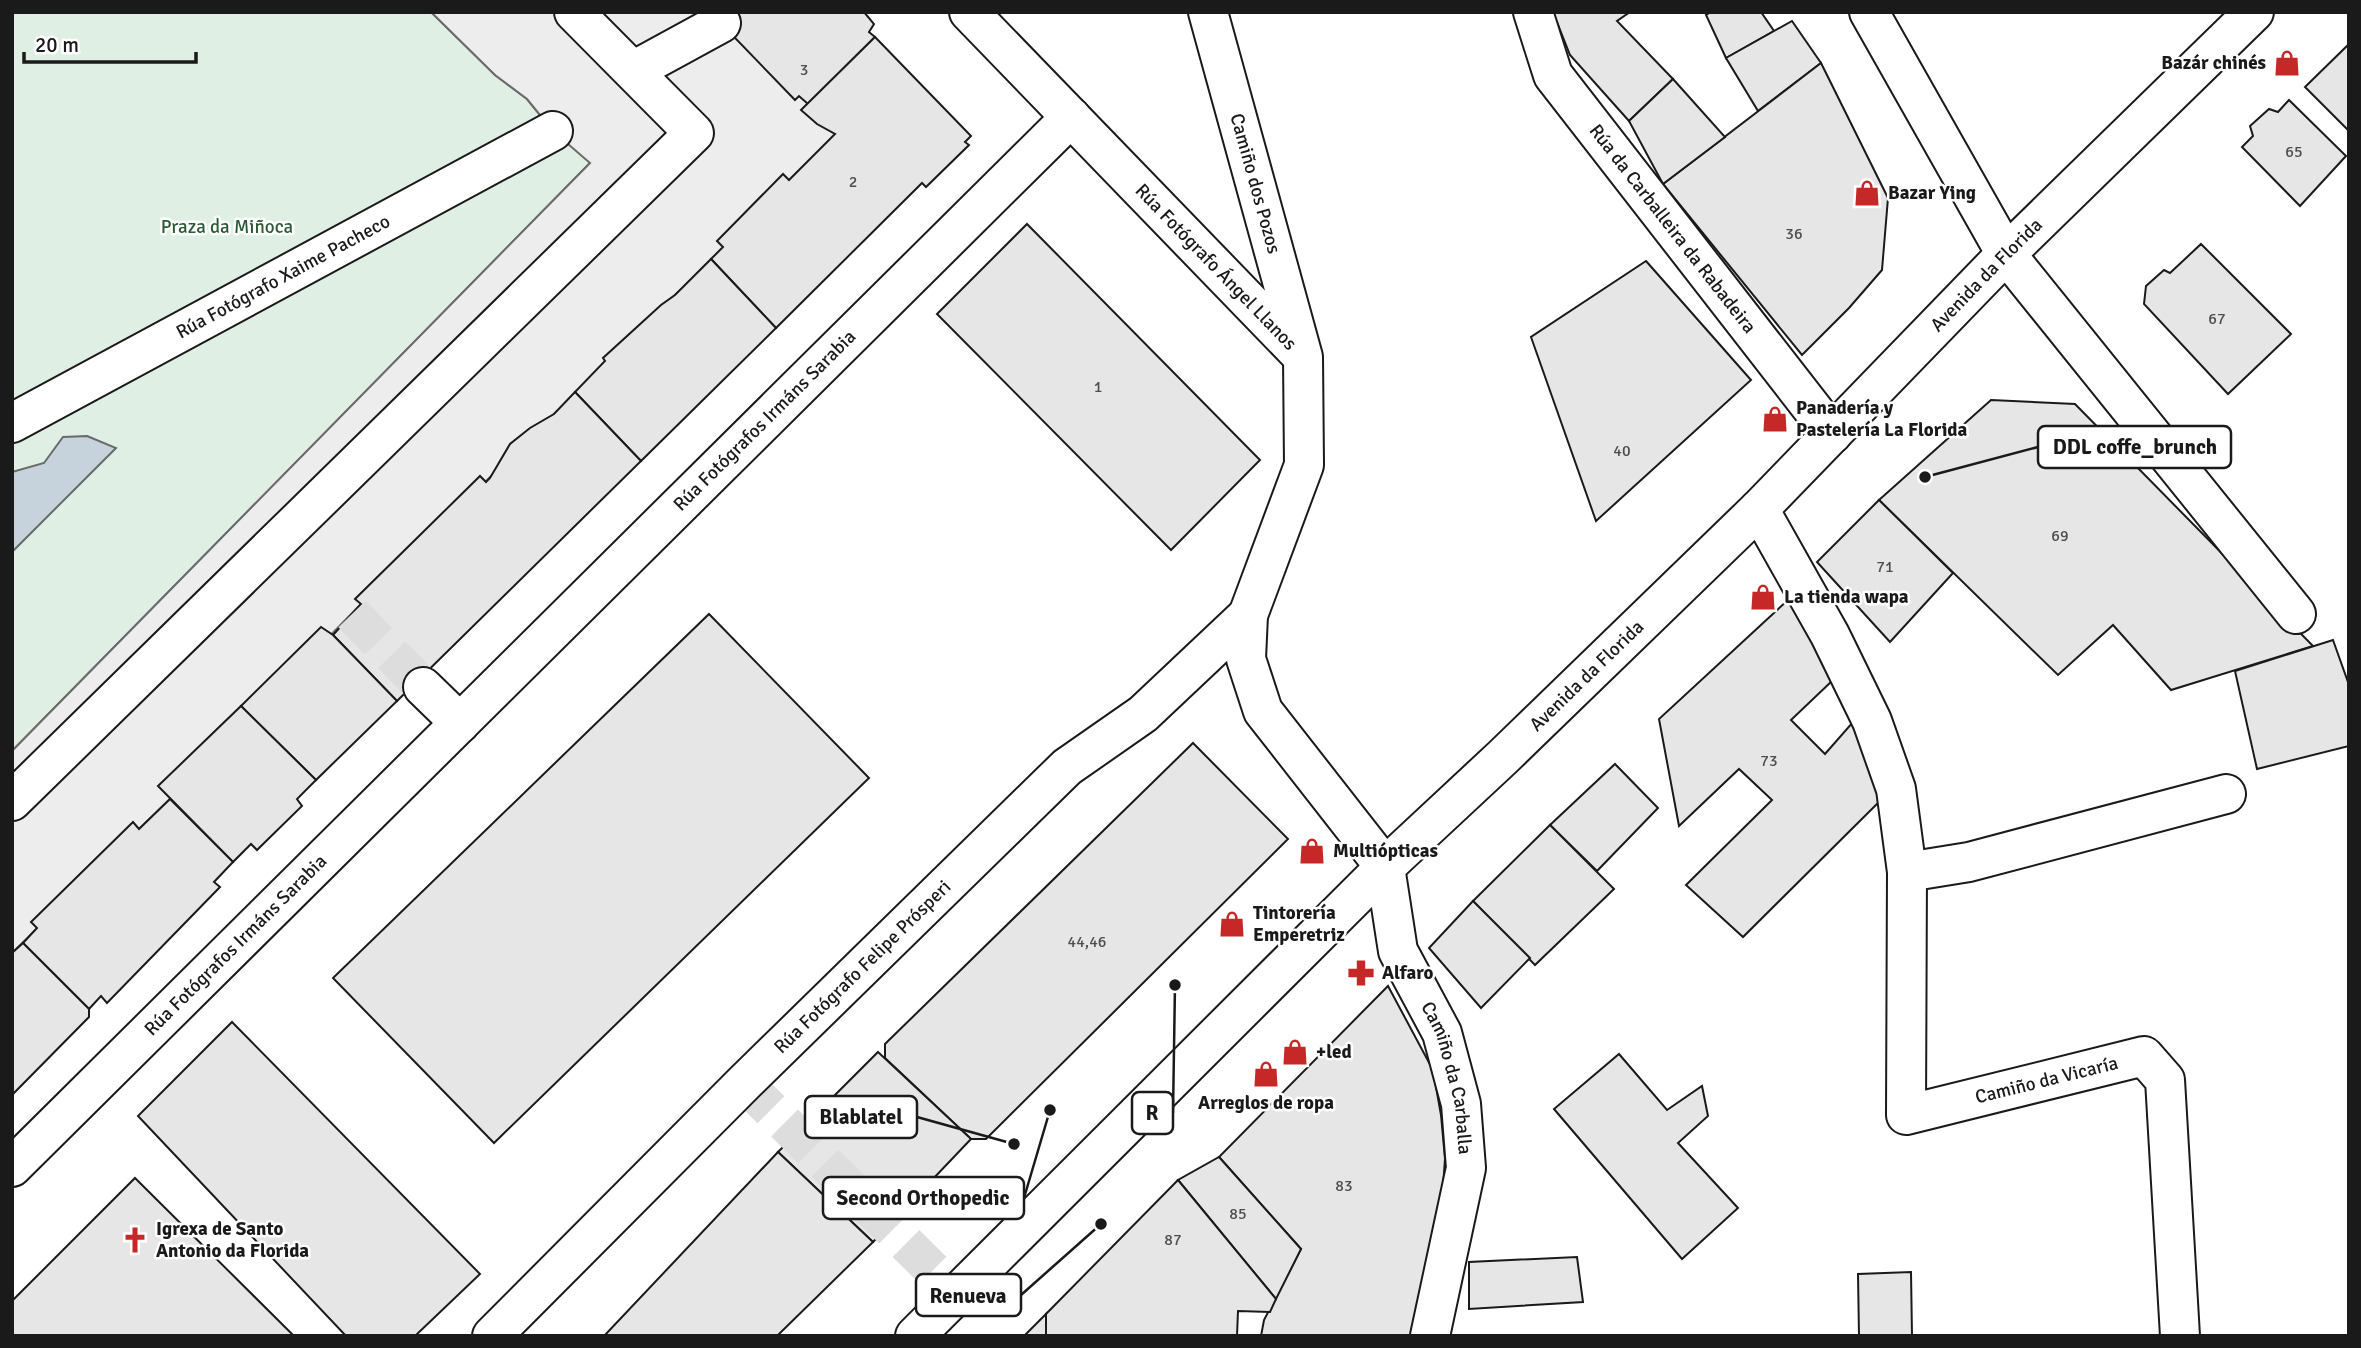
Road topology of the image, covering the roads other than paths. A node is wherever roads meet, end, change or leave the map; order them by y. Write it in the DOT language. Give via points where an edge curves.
graph roads {
  1 [pos="574,12"];
  2 [pos="969,12"];
  3 [pos="1208,12"];
  4 [pos="1533,12"];
  5 [pos="1869,12"];
  6 [pos="2254,12"];
  7 [pos="721,23"];
  8 [pos="633,71"];
  9 [pos="1071,117"];
  10 [pos="553,131"];
  11 [pos="2006,254"];
  12 [pos="1303,357"];
  13 [pos="12,423"];
  14 [pos="1832,434"];
  15 [pos="1759,509"];
  16 [pos="2296,614"];
  17 [pos="1248,615"];
  18 [pos="423,687"];
  19 [pos="460,723"];
  20 [pos="2226,794"];
  21 [pos="12,801"];
  22 [pos="1385,867"];
  23 [pos="1907,872"];
  24 [pos="12,1167"];
  25 [pos="492,1336"];
  26 [pos="915,1336"];
  27 [pos="1430,1336"];
  28 [pos="2180,1336"];
  1 -- 8 [label="street"];
  2 -- 9 [label="street, Rúa Fotógrafo Ángel Llanos"];
  3 -- 12 [label="street, Camiño dos Pozos"];
  4 -- 14 [label="street, Rúa da Carballeira da Rabadeira" via="1553,75"];
  5 -- 11 [label="street"];
  6 -- 11 [label="street, Avenida da Florida"];
  7 -- 8 [label="street"];
  8 -- 21 [label="street" via="694,133"];
  9 -- 12 [label="street, Rúa Fotógrafo Ángel Llanos"];
  9 -- 19 [label="street, Rúa Fotógrafos Irmáns Sarabia"];
  10 -- 13 [label="street, Rúa Fotógrafo Xaime Pacheco"];
  11 -- 14 [label="street, Avenida da Florida"];
  11 -- 16 [label="street"];
  12 -- 17 [label="street, Rúa Fotógrafo Ángel Llanos" via="1304,465"];
  14 -- 15 [label="street, Avenida da Florida"];
  15 -- 22 [label="street, Avenida da Florida"];
  15 -- 23 [label="street, Camiño da Vicaría" via="1872,721 1896,789"];
  17 -- 22 [label="street, Rúa Fotógrafo Ángel Llanos" via="1246,659 1263,711"];
  17 -- 25 [label="street, Rúa Fotógrafo Felipe Prósperi" via="1143,714 1067,767"];
  18 -- 19 [label="street"];
  19 -- 24 [label="street, Rúa Fotógrafos Irmáns Sarabia"];
  20 -- 23 [label="street" via="1969,862"];
  22 -- 26 [label="street, Avenida da Florida"];
  22 -- 27 [label="street, Camiño da Carballa" via="1398,951 1442,1033 1461,1104 1466,1168"];
  23 -- 28 [label="street, Camiño da Vicaría" via="1906,1115 2144,1056 2165,1080"];
}
